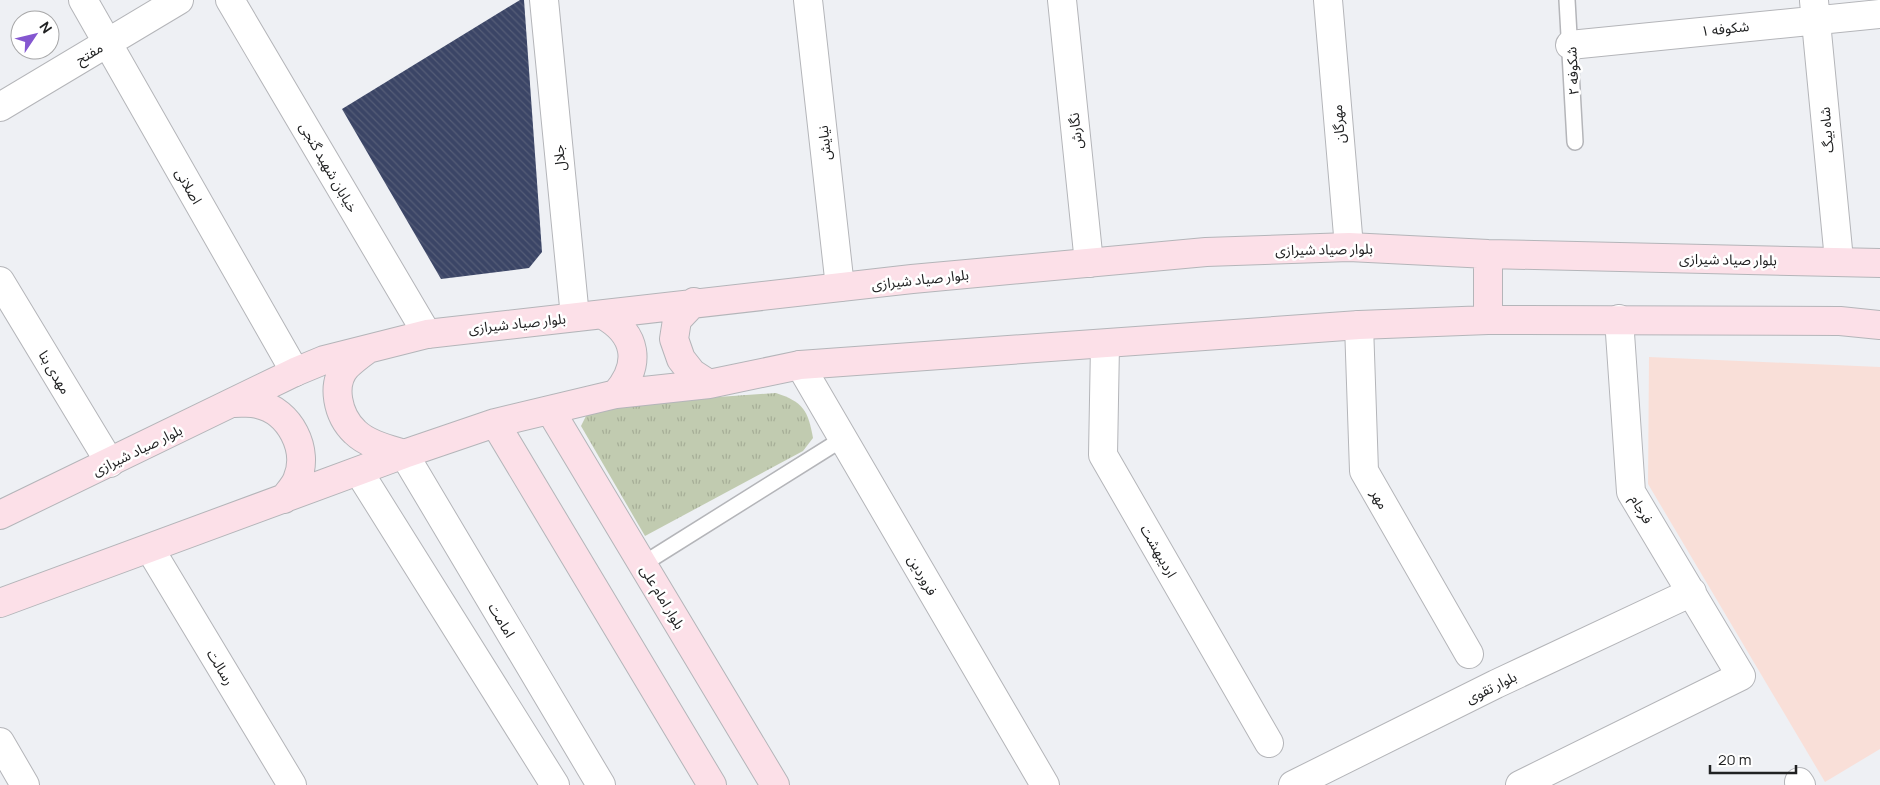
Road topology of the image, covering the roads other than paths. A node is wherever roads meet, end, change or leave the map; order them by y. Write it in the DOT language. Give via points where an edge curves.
graph roads {
  1 [pos="83,0"];
  2 [pos="179,0"];
  3 [pos="230,0"];
  4 [pos="544,0"];
  5 [pos="808,0"];
  6 [pos="1062,0"];
  7 [pos="1328,0"];
  8 [pos="1567,0"];
  9 [pos="1815,9"];
  10 [pos="1880,14"];
  11 [pos="107,43"];
  12 [pos="1570,45"];
  13 [pos="0,107"];
  14 [pos="1575,142"];
  15 [pos="1349,247"];
  16 [pos="1488,254"];
  17 [pos="1839,260"];
  18 [pos="1089,263"];
  19 [pos="1880,263"];
  20 [pos="0,281"];
  21 [pos="840,287"];
  22 [pos="694,302"];
  23 [pos="603,314"];
  24 [pos="575,317"];
  25 [pos="1619,319"];
  26 [pos="1488,320"];
  27 [pos="1359,325"];
  28 [pos="1880,325"];
  29 [pos="427,334"];
  30 [pos="1105,345"];
  31 [pos="369,348"];
  32 [pos="800,366"];
  33 [pos="295,372"];
  34 [pos="709,384"];
  35 [pos="616,394"];
  36 [pos="235,402"];
  37 [pos="550,410"];
  38 [pos="495,423"];
  39 [pos="844,438"];
  40 [pos="404,454"];
  41 [pos="110,463"];
  42 [pos="360,472"];
  43 [pos="284,499"];
  44 [pos="0,515"];
  45 [pos="150,549"];
  46 [pos="643,564"];
  47 [pos="1692,592"];
  48 [pos="0,603"];
  49 [pos="1469,654"];
  50 [pos="0,742"];
  51 [pos="1270,743"];
  52 [pos="26,785"];
  53 [pos="292,785"];
  54 [pos="556,785"];
  55 [pos="601,785"];
  56 [pos="712,785"];
  57 [pos="775,785"];
  58 [pos="1044,785"];
  59 [pos="1292,785"];
  60 [pos="1520,785"];
  1 -- 11 [label="street, اصلانی"];
  2 -- 11 [label="street, مفتح"];
  3 -- 29 [label="street, خیابان شهید گنجی"];
  4 -- 24 [label="street, جلال"];
  5 -- 21 [label="street, نیایش"];
  6 -- 18 [label="street, نگارش"];
  7 -- 15 [label="street, مهرگان"];
  8 -- 12 [label="lane, شکوفه ۲"];
  9 -- 10 [label="street, شکوفه ۱"];
  9 -- 12 [label="street, شکوفه ۱"];
  9 -- 17 [label="street, شاه بیگ"];
  11 -- 13 [label="street, مفتح"];
  11 -- 33 [label="street, اصلانی"];
  12 -- 14 [label="lane, شکوفه ۲"];
  15 -- 16 [label="street, بلوار صیاد شیرازی"];
  15 -- 18 [label="street, بلوار صیاد شیرازی" via="1206,252"];
  16 -- 17 [label="street, بلوار صیاد شیرازی"];
  16 -- 26 [label="street"];
  17 -- 19 [label="street, بلوار صیاد شیرازی"];
  18 -- 21 [label="street, بلوار صیاد شیرازی"];
  20 -- 41 [label="street, مهدی بنا"];
  21 -- 22 [label="street, بلوار صیاد شیرازی"];
  22 -- 23 [label="street, بلوار صیاد شیرازی"];
  22 -- 34 [label="street" via="677,320 674,339 681,359 692,373"];
  23 -- 24 [label="street, بلوار صیاد شیرازی"];
  23 -- 35 [label="street" via="617,322 628,335 633,350 633,367"];
  24 -- 29 [label="street, بلوار صیاد شیرازی"];
  25 -- 26 [label="street"];
  25 -- 28 [label="street" via="1840,321"];
  25 -- 47 [label="street, فرجام" via="1631,492"];
  26 -- 27 [label="street"];
  27 -- 30 [label="street"];
  27 -- 49 [label="street, مهر" via="1364,471"];
  29 -- 31 [label="street, بلوار صیاد شیرازی"];
  30 -- 32 [label="street"];
  30 -- 51 [label="street, اردیبهشت" via="1103,455"];
  31 -- 33 [label="street, بلوار صیاد شیرازی"];
  31 -- 40 [label="street" via="346,367 337,388 340,412 355,432"];
  32 -- 34 [label="street"];
  32 -- 39 [label="street, فروردین"];
  33 -- 36 [label="street, بلوار صیاد شیرازی"];
  34 -- 35 [label="street"];
  35 -- 37 [label="street"];
  36 -- 41 [label="street, بلوار صیاد شیرازی"];
  36 -- 43 [label="street" via="259,404 281,414 295,433 301,456 297,479"];
  37 -- 38 [label="street"];
  37 -- 46 [label="street, بلوار امام علی"];
  38 -- 40 [label="street"];
  38 -- 56 [label="street"];
  39 -- 46 [label="lane"];
  39 -- 58 [label="street, فروردین"];
  40 -- 42 [label="street"];
  40 -- 55 [label="street, امامت"];
  41 -- 44 [label="street, بلوار صیاد شیرازی"];
  42 -- 43 [label="street"];
  42 -- 54 [label="street"];
  43 -- 45 [label="street"];
  45 -- 48 [label="street"];
  45 -- 53 [label="street, رسالت"];
  46 -- 57 [label="street, بلوار امام علی"];
  47 -- 59 [label="street, بلوار تقوی"];
  47 -- 60 [label="street, فرجام" via="1741,676"];
  50 -- 52 [label="street"];
}
